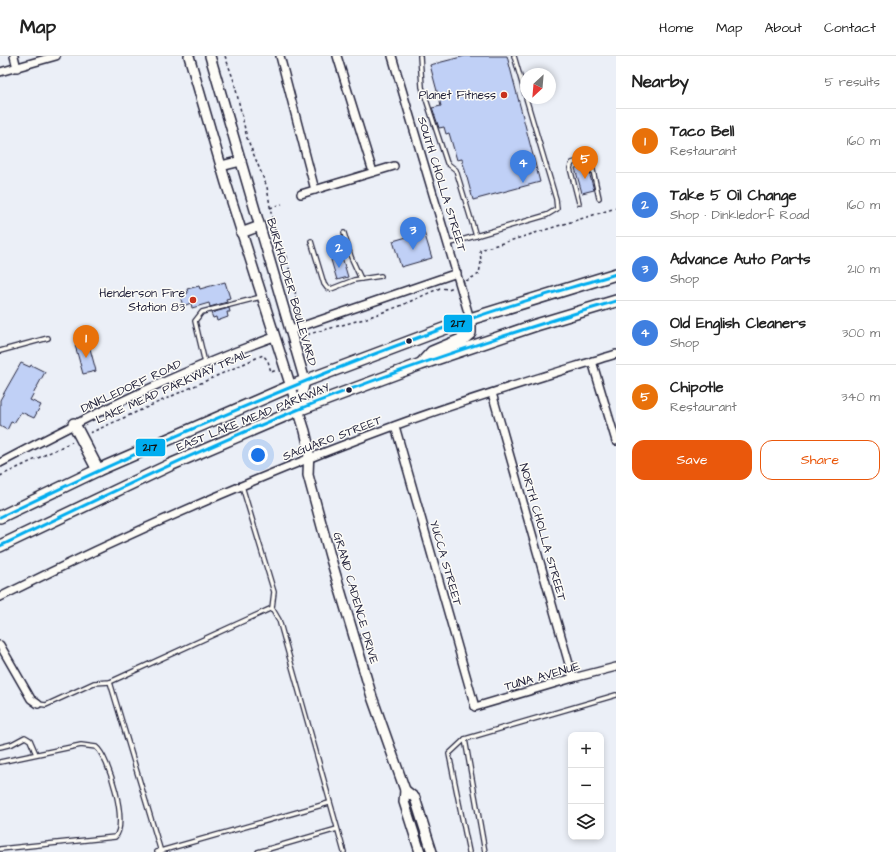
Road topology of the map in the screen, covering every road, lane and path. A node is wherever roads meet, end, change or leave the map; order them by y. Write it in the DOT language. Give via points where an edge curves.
graph roads {
  1 [pos="14,56"];
  2 [pos="56,56"];
  3 [pos="189,56"];
  4 [pos="210,56"];
  5 [pos="224,56"];
  6 [pos="280,56"];
  7 [pos="337,56"];
  8 [pos="392,56"];
  9 [pos="420,56"];
  10 [pos="514,56"];
  11 [pos="17,68"];
  12 [pos="0,72"];
  13 [pos="520,76"];
  14 [pos="528,104"];
  15 [pos="241,161"];
  16 [pos="220,166"];
  17 [pos="394,166"];
  18 [pos="373,172"];
  19 [pos="315,190"];
  20 [pos="301,194"];
  21 [pos="599,198"];
  22 [pos="579,203"];
  23 [pos="282,204"];
  24 [pos="270,208"];
  25 [pos="260,226"];
  26 [pos="241,233"];
  27 [pos="344,233"];
  28 [pos="476,236"];
  29 [pos="311,241"];
  30 [pos="448,244"];
  31 [pos="457,274"];
  32 [pos="616,274"];
  33 [pos="381,276"];
  34 [pos="361,279"];
  35 [pos="261,297"];
  36 [pos="616,301"];
  37 [pos="470,319"];
  38 [pos="296,328"];
  39 [pos="274,337"];
  40 [pos="48,338"];
  41 [pos="303,338"];
  42 [pos="0,351"];
  43 [pos="616,354"];
  44 [pos="592,361"];
  45 [pos="205,364"];
  46 [pos="421,364"];
  47 [pos="271,372"];
  48 [pos="305,380"];
  49 [pos="290,387"];
  50 [pos="492,393"];
  51 [pos="298,410"];
  52 [pos="74,424"];
  53 [pos="395,426"];
  54 [pos="92,433"];
  55 [pos="73,441"];
  56 [pos="616,441"];
  57 [pos="309,459"];
  58 [pos="0,463"];
  59 [pos="98,470"];
  60 [pos="0,476"];
  61 [pos="242,486"];
  62 [pos="0,517"];
  63 [pos="0,546"];
  64 [pos="0,597"];
  65 [pos="272,608"];
  66 [pos="0,645"];
  67 [pos="616,667"];
  68 [pos="574,678"];
  69 [pos="110,682"];
  70 [pos="616,695"];
  71 [pos="38,704"];
  72 [pos="475,707"];
  73 [pos="465,739"];
  74 [pos="0,747"];
  75 [pos="36,754"];
  76 [pos="0,762"];
  77 [pos="405,790"];
  78 [pos="329,803"];
  79 [pos="337,829"];
  80 [pos="0,849"];
  81 [pos="159,851"];
  82 [pos="258,852"];
  83 [pos="344,852"];
  84 [pos="420,852"];
  85 [pos="432,852"];
  86 [pos="469,852"];
  87 [pos="485,852"];
  1 -- 11 [label="street"];
  2 -- 11 [label="street"];
  3 -- 16 [label="main road"];
  4 -- 15 [label="main road, BURKHOLDER BOULEVARD"];
  5 -- 24 [label="path" via="234,82 247,138 267,187"];
  6 -- 19 [label="street"];
  7 -- 18 [label="street"];
  8 -- 30 [label="street, SOUTH CHOLLA STREET"];
  9 -- 28 [label="lane" via="424,92 447,163 456,170"];
  10 -- 13 [label="lane"];
  11 -- 12 [label="street"];
  14 -- 28 [label="lane" via="557,209 547,215"];
  15 -- 16 [label="main road"];
  15 -- 25 [label="main road, BURKHOLDER BOULEVARD"];
  16 -- 26 [label="main road"];
  17 -- 18 [label="street"];
  18 -- 19 [label="street"];
  19 -- 20 [label="street"];
  21 -- 22 [label="lane" via="591,162 585,159 572,163 570,168"];
  23 -- 24 [label="path"];
  24 -- 38 [label="path" via="273,226 291,274"];
  25 -- 26 [label="main road"];
  25 -- 38 [label="main road, BURKHOLDER BOULEVARD"];
  26 -- 35 [label="main road"];
  27 -- 34 [label="lane"];
  28 -- 30 [label="lane"];
  29 -- 34 [label="lane" via="327,288"];
  30 -- 31 [label="street, SOUTH CHOLLA STREET"];
  31 -- 37 [label="street, SOUTH CHOLLA STREET"];
  31 -- 38 [label="street"];
  32 -- 37 [label="main road, EAST LAKE MEAD PARKWAY"];
  33 -- 34 [label="lane"];
  35 -- 39 [label="main road"];
  35 -- 45 [label="lane" via="202,312 195,321"];
  36 -- 46 [label="main road, EAST LAKE MEAD PARKWAY"];
  37 -- 46 [label="main road" via="470,333 463,340 432,352"];
  37 -- 48 [label="main road, EAST LAKE MEAD PARKWAY"];
  38 -- 41 [label="path"];
  38 -- 48 [label="main road, BURKHOLDER BOULEVARD"];
  39 -- 45 [label="street, DINKLEDORF ROAD"];
  39 -- 49 [label="main road"];
  40 -- 42 [label="lane"];
  43 -- 44 [label="street, SAGUARO STREET"];
  44 -- 50 [label="street, SAGUARO STREET"];
  44 -- 56 [label="street"];
  45 -- 52 [label="street, DINKLEDORF ROAD"];
  46 -- 51 [label="main road, EAST LAKE MEAD PARKWAY"];
  47 -- 54 [label="path, LAKE MEAD PARKWAY TRAIL" via="268,361 262,354"];
  48 -- 49 [label="main road, EAST LAKE MEAD PARKWAY"];
  48 -- 51 [label="main road, BURKHOLDER BOULEVARD"];
  49 -- 51 [label="main road"];
  49 -- 59 [label="main road, EAST LAKE MEAD PARKWAY"];
  50 -- 53 [label="street, SAGUARO STREET"];
  50 -- 68 [label="street, NORTH CHOLLA STREET"];
  51 -- 57 [label="main road, GRAND CADENCE DRIVE" via="310,448"];
  51 -- 63 [label="main road, EAST LAKE MEAD PARKWAY" via="170,465"];
  52 -- 58 [label="street, DINKLEDORF ROAD"];
  52 -- 59 [label="main road"];
  53 -- 57 [label="street, SAGUARO STREET"];
  53 -- 72 [label="street, YUCCA STREET"];
  55 -- 60 [label="path"];
  57 -- 61 [label="street, SAGUARO STREET"];
  57 -- 77 [label="main road, GRAND CADENCE DRIVE" via="308,475 330,556 372,697"];
  59 -- 62 [label="main road, EAST LAKE MEAD PARKWAY"];
  61 -- 64 [label="street, SAGUARO STREET" via="61,566"];
  61 -- 65 [label="lane" via="274,592"];
  65 -- 69 [label="lane"];
  65 -- 78 [label="lane" via="279,620"];
  66 -- 71 [label="street" via="31,698"];
  67 -- 68 [label="street, TUNA AVENUE"];
  68 -- 72 [label="street, TUNA AVENUE"];
  69 -- 71 [label="lane" via="94,683 46,705"];
  69 -- 81 [label="lane"];
  70 -- 73 [label="lane"];
  73 -- 86 [label="lane" via="449,754"];
  73 -- 87 [label="lane"];
  74 -- 75 [label="lane" via="25,737 30,740"];
  75 -- 76 [label="lane"];
  75 -- 80 [label="lane" via="86,745 100,750 118,802 120,831 111,838"];
  77 -- 84 [label="main road, GRAND CADENCE DRIVE" via="404,802"];
  77 -- 85 [label="main road, GRAND CADENCE DRIVE" via="415,798"];
  78 -- 79 [label="lane"];
  78 -- 81 [label="lane"];
  79 -- 82 [label="lane"];
  79 -- 83 [label="lane"];
}
